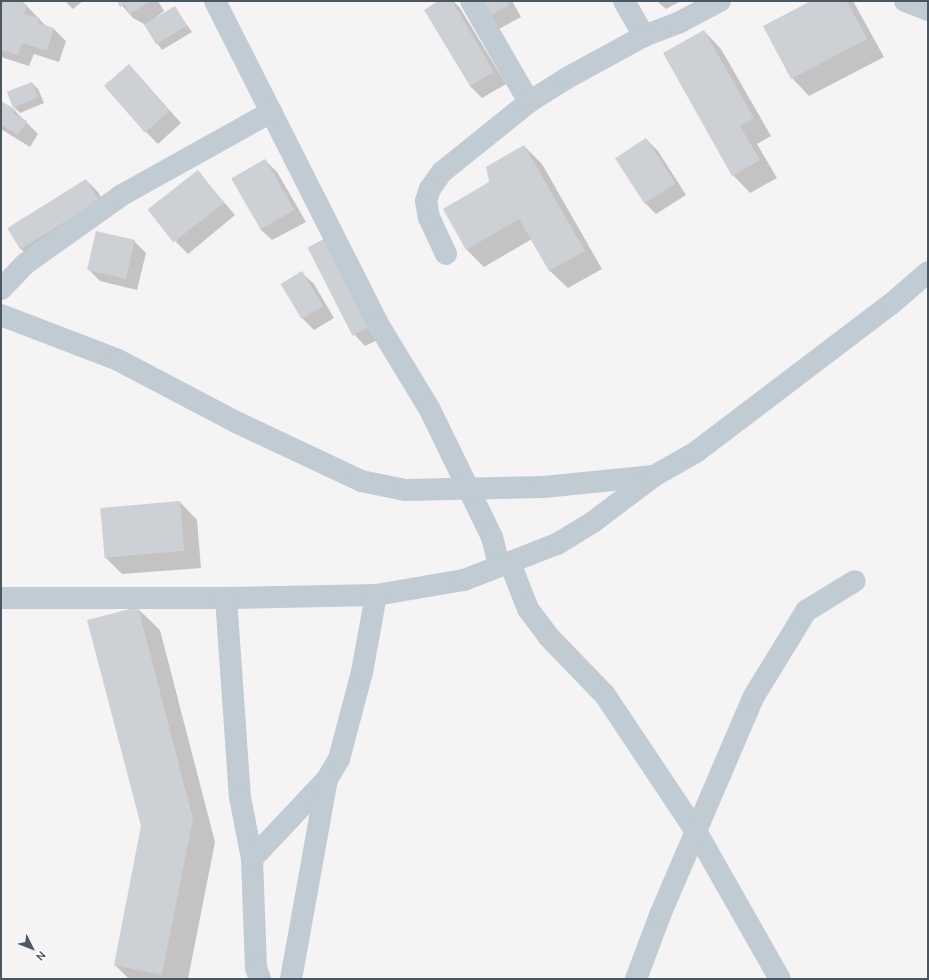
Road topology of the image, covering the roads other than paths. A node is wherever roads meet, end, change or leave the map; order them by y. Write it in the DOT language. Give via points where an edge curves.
graph roads {
  1 [pos="215,1"];
  2 [pos="471,1"];
  3 [pos="624,1"];
  4 [pos="720,1"];
  5 [pos="904,1"];
  6 [pos="928,10"];
  7 [pos="644,36"];
  8 [pos="529,102"];
  9 [pos="271,112"];
  10 [pos="446,254"];
  11 [pos="928,272"];
  12 [pos="1,289"];
  13 [pos="1,315"];
  14 [pos="654,476"];
  15 [pos="468,487"];
  16 [pos="504,565"];
  17 [pos="855,581"];
  18 [pos="376,595"];
  19 [pos="1,598"];
  20 [pos="226,598"];
  21 [pos="327,779"];
  22 [pos="697,833"];
  23 [pos="252,859"];
  24 [pos="260,979"];
  25 [pos="291,979"];
  26 [pos="636,979"];
  27 [pos="780,979"];
  1 -- 9 [label="street"];
  2 -- 8 [label="street"];
  3 -- 7 [label="street"];
  4 -- 7 [label="street" via="680,22"];
  5 -- 6 [label="street"];
  7 -- 8 [label="street"];
  8 -- 10 [label="street" via="442,172 430,189 426,201 428,218"];
  9 -- 12 [label="street" via="122,195 25,264"];
  9 -- 15 [label="street" via="378,324 430,410"];
  11 -- 14 [label="street" via="890,305 696,452"];
  13 -- 15 [label="street" via="118,360 238,423 361,480 405,490"];
  14 -- 15 [label="street" via="544,487"];
  14 -- 16 [label="street" via="587,526 556,544"];
  15 -- 16 [label="street"];
  16 -- 18 [label="street" via="464,580"];
  16 -- 22 [label="street" via="528,609 548,636 605,695"];
  17 -- 22 [label="street" via="806,611 754,696"];
  18 -- 20 [label="street"];
  18 -- 21 [label="street" via="362,672 339,759"];
  19 -- 20 [label="street"];
  20 -- 23 [label="street" via="240,797"];
  21 -- 23 [label="street"];
  21 -- 25 [label="street"];
  22 -- 26 [label="street" via="660,915"];
  22 -- 27 [label="street"];
  23 -- 24 [label="street" via="256,968"];
}
